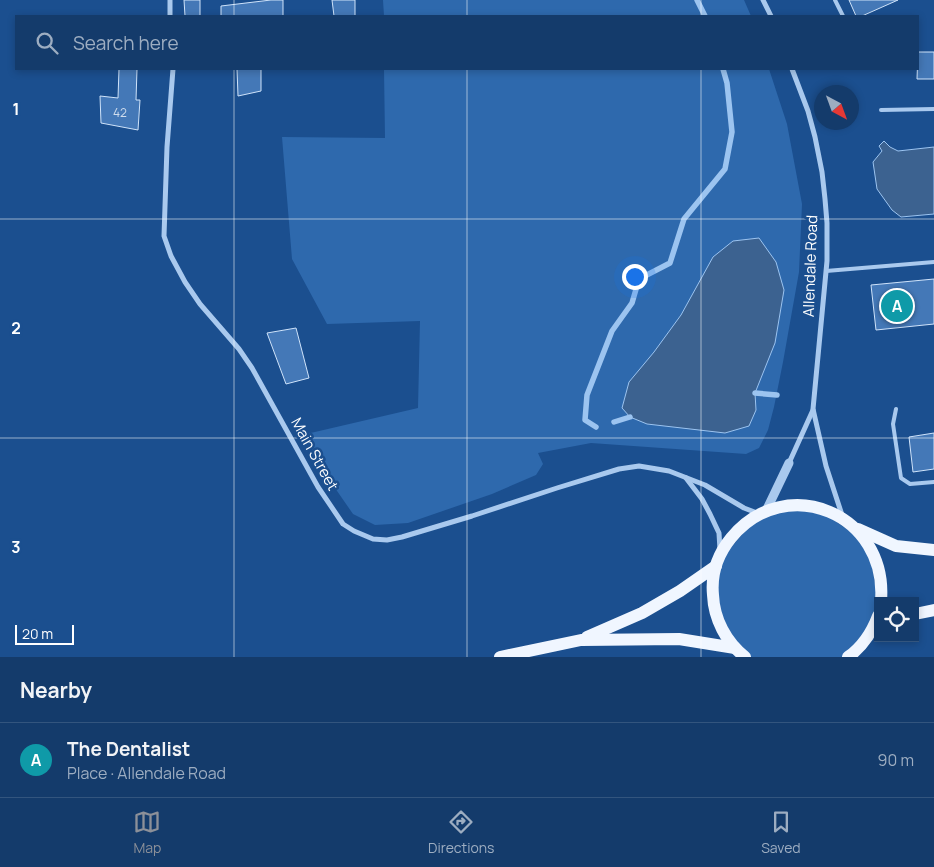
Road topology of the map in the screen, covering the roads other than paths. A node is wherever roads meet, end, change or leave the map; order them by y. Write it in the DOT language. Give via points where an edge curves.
graph roads {
  1 [pos="170,0"];
  2 [pos="764,0"];
  3 [pos="835,0"];
  4 [pos="170,15"];
  5 [pos="770,15"];
  6 [pos="842,15"];
  7 [pos="172,70"];
  8 [pos="792,70"];
  9 [pos="934,109"];
  10 [pos="881,110"];
  11 [pos="934,262"];
  12 [pos="826,271"];
  13 [pos="814,409"];
  14 [pos="896,409"];
  15 [pos="789,462"];
  16 [pos="685,477"];
  17 [pos="934,482"];
  18 [pos="762,513"];
  19 [pos="843,518"];
  20 [pos="856,528"];
  21 [pos="934,550"];
  22 [pos="718,560"];
  23 [pos="881,597"];
  24 [pos="934,610"];
  25 [pos="919,613"];
  26 [pos="874,630"];
  27 [pos="581,640"];
  28 [pos="735,648"];
  29 [pos="500,657"];
  30 [pos="745,657"];
  31 [pos="848,657"];
  1 -- 4 [label="street"];
  2 -- 5 [label="street"];
  3 -- 6 [label="lane"];
  7 -- 16 [label="street, Main Street" via="164,236 171,256 200,304 252,368 318,487 343,524 373,539 387,540 619,469 640,466"];
  8 -- 12 [label="street, Allendale Road" via="808,111 822,172 827,223"];
  9 -- 10 [label="lane"];
  11 -- 12 [label="lane"];
  12 -- 13 [label="street, Allendale Road"];
  13 -- 15 [label="street, Allendale Road"];
  13 -- 19 [label="street, Allendale Road" via="826,466"];
  14 -- 17 [label="lane" via="893,424 901,478 910,484"];
  15 -- 18 [label="street, Allendale Road"];
  16 -- 18 [label="street, Main Street" via="744,508"];
  16 -- 22 [label="street" via="702,499 719,534"];
  18 -- 19 [label="main road" via="791,505 815,507"];
  18 -- 22 [label="main road" via="740,528 725,545"];
  19 -- 20 [label="main road"];
  20 -- 21 [label="main road" via="896,546"];
  20 -- 23 [label="main road" via="876,558"];
  22 -- 27 [label="main road" via="680,591 642,613"];
  22 -- 28 [label="main road" via="713,602 718,622"];
  24 -- 25 [label="main road"];
  26 -- 31 [label="main road"];
  27 -- 28 [label="main road" via="679,639"];
  27 -- 29 [label="main road"];
  28 -- 30 [label="main road"];
}
